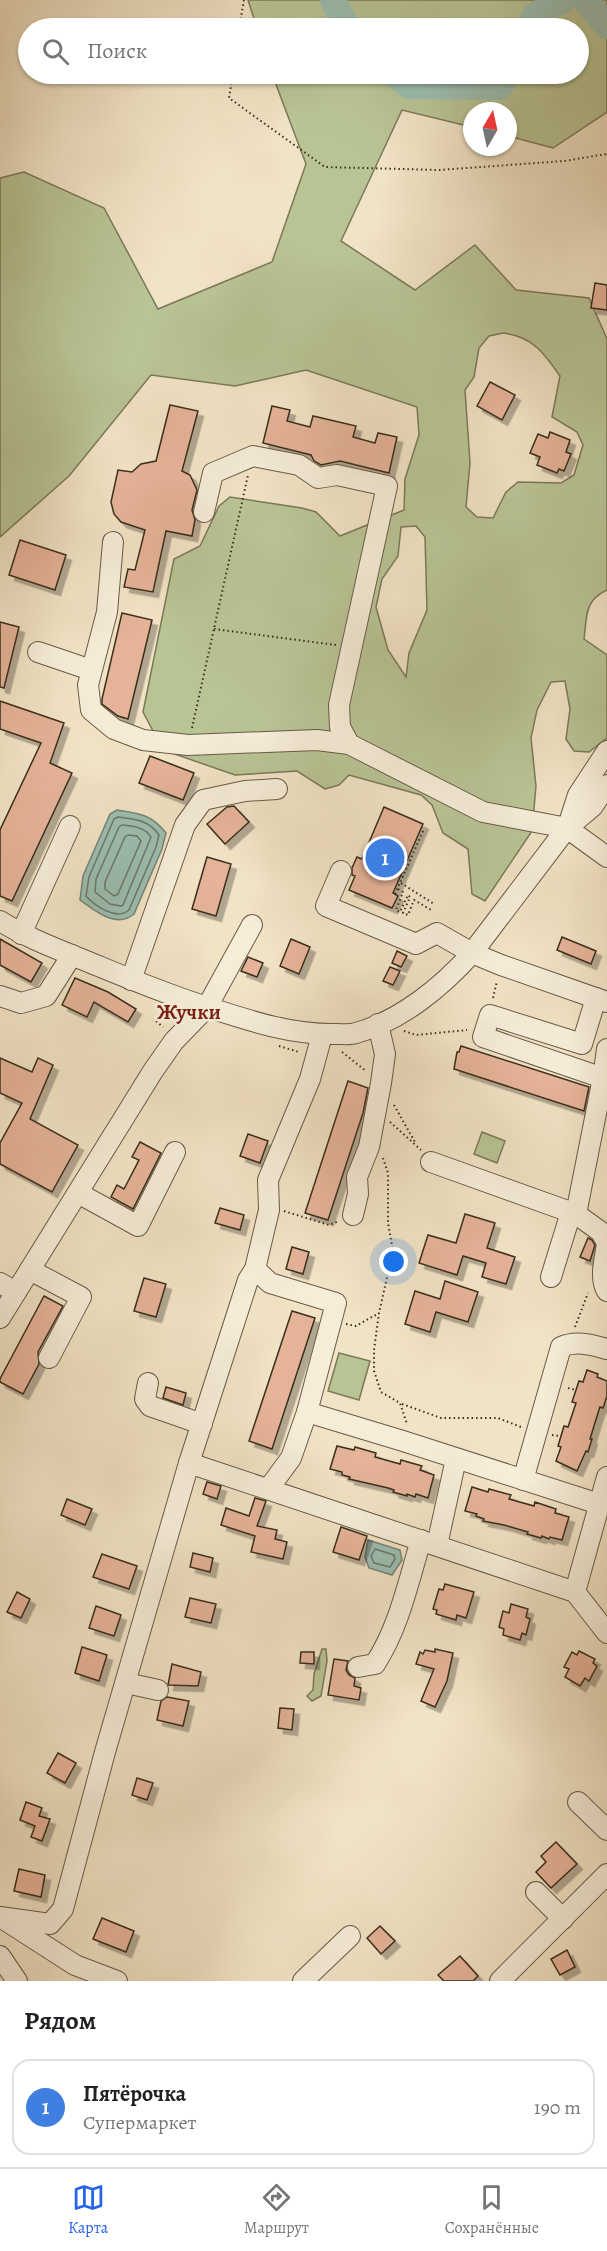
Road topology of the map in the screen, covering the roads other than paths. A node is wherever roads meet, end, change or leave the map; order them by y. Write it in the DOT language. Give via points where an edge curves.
graph roads {
  1 [pos="204,512"];
  2 [pos="113,542"];
  3 [pos="38,652"];
  4 [pos="91,670"];
  5 [pos="349,744"];
  6 [pos="607,751"];
  7 [pos="607,785"];
  8 [pos="277,789"];
  9 [pos="70,826"];
  10 [pos="567,828"];
  11 [pos="607,856"];
  12 [pos="341,871"];
  13 [pos="0,921"];
  14 [pos="252,925"];
  15 [pos="21,934"];
  16 [pos="472,953"];
  17 [pos="72,955"];
  18 [pos="131,980"];
  19 [pos="0,996"];
  20 [pos="602,1000"];
  21 [pos="207,1007"];
  22 [pos="378,1024"];
  23 [pos="322,1035"];
  24 [pos="607,1049"];
  25 [pos="603,1078"];
  26 [pos="601,1123"];
  27 [pos="175,1152"];
  28 [pos="431,1162"];
  29 [pos="78,1193"];
  30 [pos="576,1214"];
  31 [pos="353,1215"];
  32 [pos="607,1244"];
  33 [pos="255,1269"];
  34 [pos="30,1270"];
  35 [pos="551,1277"];
  36 [pos="8,1288"];
  37 [pos="607,1291"];
  38 [pos="0,1318"];
  39 [pos="607,1349"];
  40 [pos="49,1358"];
  41 [pos="148,1383"];
  42 [pos="307,1412"];
  43 [pos="202,1424"];
  44 [pos="456,1459"];
  45 [pos="189,1463"];
  46 [pos="607,1478"];
  47 [pos="523,1480"];
  48 [pos="269,1488"];
  49 [pos="599,1504"];
  50 [pos="429,1543"];
  51 [pos="574,1592"];
  52 [pos="607,1633"];
  53 [pos="358,1667"];
  54 [pos="126,1683"];
  55 [pos="158,1690"];
  56 [pos="578,1802"];
  57 [pos="607,1830"];
  58 [pos="607,1874"];
  59 [pos="536,1892"];
  60 [pos="0,1917"];
  61 [pos="563,1919"];
  62 [pos="350,1936"];
  63 [pos="0,1956"];
  64 [pos="17,1981"];
  65 [pos="117,1981"];
  66 [pos="303,1981"];
  67 [pos="500,1981"];
  1 -- 5 [label="street" via="213,473 253,456 299,465 318,478 337,475 387,486 339,705 340,727"];
  2 -- 4 [label="street" via="107,612"];
  3 -- 4 [label="street"];
  4 -- 5 [label="street" via="91,711 114,729 143,740 188,745 317,740"];
  5 -- 10 [label="street" via="483,812"];
  6 -- 10 [label="street" via="578,795"];
  7 -- 10 [label="street" via="593,806"];
  8 -- 18 [label="street" via="203,800 185,825"];
  9 -- 15 [label="street"];
  10 -- 11 [label="street"];
  10 -- 16 [label="street"];
  12 -- 16 [label="street" via="326,906 416,944 437,933"];
  13 -- 15 [label="street"];
  14 -- 21 [label="street"];
  15 -- 17 [label="street"];
  16 -- 20 [label="street"];
  16 -- 22 [label="street" via="421,1001"];
  17 -- 18 [label="street"];
  17 -- 19 [label="street" via="46,996 21,1003"];
  18 -- 21 [label="street"];
  20 -- 25 [label="street" via="582,1044 489,1016 483,1037"];
  21 -- 23 [label="street" via="267,1027"];
  21 -- 29 [label="street" via="174,1041 153,1071"];
  22 -- 23 [label="street" via="354,1034"];
  22 -- 31 [label="street" via="385,1054 369,1146 357,1177"];
  23 -- 33 [label="street" via="310,1079 268,1180 269,1210"];
  24 -- 25 [label="street"];
  25 -- 26 [label="street"];
  26 -- 30 [label="street"];
  27 -- 29 [label="street" via="138,1226"];
  28 -- 30 [label="street"];
  29 -- 34 [label="street"];
  30 -- 32 [label="street" via="601,1232"];
  30 -- 35 [label="street" via="568,1222"];
  32 -- 37 [label="street" via="603,1272"];
  33 -- 42 [label="street" via="270,1282 336,1303"];
  33 -- 43 [label="street" via="248,1280"];
  34 -- 36 [label="street"];
  34 -- 40 [label="street" via="81,1297"];
  36 -- 38 [label="street"];
  39 -- 47 [label="street" via="568,1343 561,1347"];
  41 -- 43 [label="street" via="145,1399 150,1406"];
  42 -- 44 [label="street"];
  42 -- 48 [label="street" via="291,1458"];
  43 -- 45 [label="street"];
  44 -- 47 [label="street"];
  44 -- 50 [label="street"];
  45 -- 48 [label="street"];
  45 -- 54 [label="street"];
  46 -- 49 [label="street"];
  47 -- 49 [label="street"];
  48 -- 50 [label="street"];
  49 -- 51 [label="street"];
  50 -- 51 [label="street"];
  50 -- 53 [label="street" via="387,1646 375,1664"];
  51 -- 52 [label="street"];
  54 -- 55 [label="street"];
  54 -- 60 [label="street" via="99,1750 63,1910 50,1924"];
  56 -- 57 [label="street"];
  58 -- 61 [label="street"];
  59 -- 61 [label="street"];
  60 -- 65 [label="street" via="75,1965"];
  61 -- 67 [label="street"];
  62 -- 66 [label="street"];
  63 -- 64 [label="street"];
}
